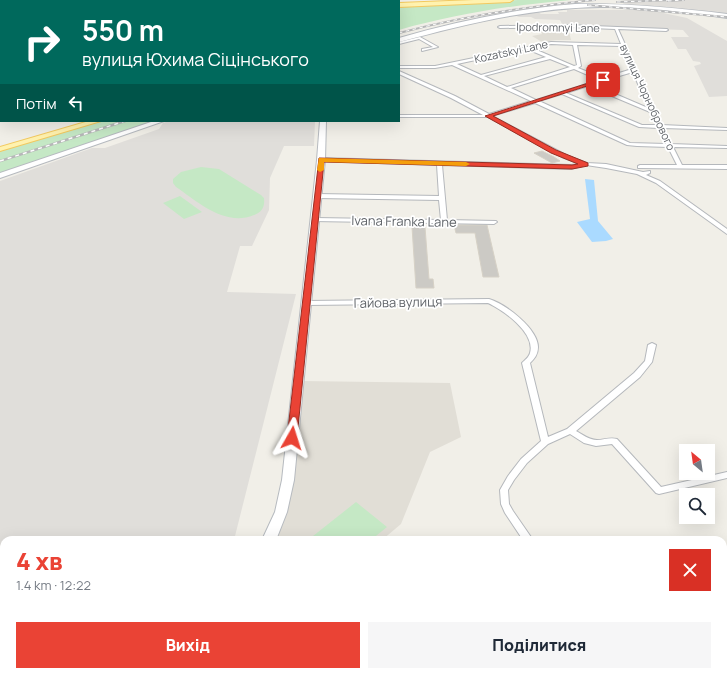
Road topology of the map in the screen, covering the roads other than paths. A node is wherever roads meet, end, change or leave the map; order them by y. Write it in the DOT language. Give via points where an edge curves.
graph roads {
  1 [pos="510,0"];
  2 [pos="400,5"];
  3 [pos="727,16"];
  4 [pos="500,27"];
  5 [pos="616,28"];
  6 [pos="666,30"];
  7 [pos="400,40"];
  8 [pos="400,43"];
  9 [pos="575,43"];
  10 [pos="623,45"];
  11 [pos="528,48"];
  12 [pos="423,50"];
  13 [pos="551,58"];
  14 [pos="454,64"];
  15 [pos="400,67"];
  16 [pos="574,67"];
  17 [pos="579,68"];
  18 [pos="634,70"];
  19 [pos="400,72"];
  20 [pos="481,76"];
  21 [pos="603,80"];
  22 [pos="590,85"];
  23 [pos="508,88"];
  24 [pos="563,93"];
  25 [pos="536,101"];
  26 [pos="652,111"];
  27 [pos="400,116"];
  28 [pos="488,116"];
  29 [pos="94,122"];
  30 [pos="158,122"];
  31 [pos="322,122"];
  32 [pos="661,127"];
  33 [pos="727,129"];
  34 [pos="670,146"];
  35 [pos="727,147"];
  36 [pos="0,149"];
  37 [pos="321,160"];
  38 [pos="439,163"];
  39 [pos="586,164"];
  40 [pos="680,166"];
  41 [pos="656,167"];
  42 [pos="727,167"];
  43 [pos="637,170"];
  44 [pos="648,171"];
  45 [pos="0,176"];
  46 [pos="658,182"];
  47 [pos="318,196"];
  48 [pos="442,198"];
  49 [pos="315,220"];
  50 [pos="444,222"];
  51 [pos="494,222"];
  52 [pos="727,232"];
  53 [pos="306,303"];
  54 [pos="652,345"];
  55 [pos="570,431"];
  56 [pos="545,442"];
  57 [pos="727,475"];
  58 [pos="271,536"];
  59 [pos="525,536"];
  1 -- 2 [label="main road"];
  3 -- 7 [label="main road" via="599,5 539,10 463,23"];
  4 -- 5 [label="street, Ipodromnyi Lane"];
  5 -- 6 [label="street, Ipodromnyi Lane"];
  5 -- 10 [label="street, вулиця Чорнобрового"];
  8 -- 12 [label="street" via="420,38 436,47"];
  9 -- 10 [label="street, Kozatskyi Lane"];
  9 -- 11 [label="street, Kozatskyi Lane" via="551,43"];
  9 -- 17 [label="street"];
  10 -- 18 [label="street, вулиця Чорнобрового"];
  11 -- 13 [label="street"];
  11 -- 14 [label="street, Kozatskyi Lane"];
  13 -- 16 [label="street"];
  13 -- 20 [label="street"];
  14 -- 15 [label="street, Kozatskyi Lane" via="435,68"];
  14 -- 20 [label="street"];
  16 -- 17 [label="street"];
  16 -- 23 [label="street"];
  17 -- 21 [label="street"];
  18 -- 21 [label="street"];
  18 -- 26 [label="street, вулиця Чорнобрового"];
  19 -- 28 [label="street"];
  20 -- 23 [label="street"];
  21 -- 22 [label="street"];
  22 -- 24 [label="street"];
  22 -- 26 [label="street"];
  23 -- 25 [label="street"];
  24 -- 25 [label="street"];
  24 -- 32 [label="street" via="634,124"];
  25 -- 28 [label="street"];
  25 -- 34 [label="street" via="629,144"];
  26 -- 32 [label="street, вулиця Чорнобрового"];
  27 -- 28 [label="street"];
  28 -- 39 [label="street" via="554,151"];
  29 -- 36 [label="main road"];
  30 -- 45 [label="main road"];
  31 -- 37 [label="main road"];
  32 -- 33 [label="street"];
  32 -- 34 [label="street, вулиця Чорнобрового"];
  34 -- 35 [label="street"];
  34 -- 40 [label="street, вулиця Чорнобрового"];
  37 -- 38 [label="street"];
  37 -- 47 [label="main road"];
  38 -- 39 [label="street" via="572,167"];
  38 -- 48 [label="street"];
  39 -- 43 [label="street"];
  40 -- 41 [label="street"];
  40 -- 42 [label="street"];
  41 -- 43 [label="street"];
  41 -- 44 [label="street"];
  43 -- 44 [label="street" via="644,174"];
  43 -- 46 [label="street"];
  44 -- 46 [label="street"];
  46 -- 52 [label="street"];
  47 -- 48 [label="street"];
  47 -- 49 [label="main road"];
  48 -- 50 [label="street"];
  49 -- 50 [label="street, Ivana Franka Lane"];
  49 -- 53 [label="main road"];
  50 -- 51 [label="street, Ivana Franka Lane"];
  53 -- 56 [label="street, Гайова вулиця" via="489,301 498,304 522,325 534,343 535,353 526,363"];
  53 -- 58 [label="main road" via="288,480"];
  54 -- 55 [label="street" via="648,362 637,375"];
  55 -- 56 [label="street"];
  55 -- 57 [label="street" via="592,442 614,442 659,491"];
  56 -- 59 [label="street" via="524,461 504,490 509,513"];
}
